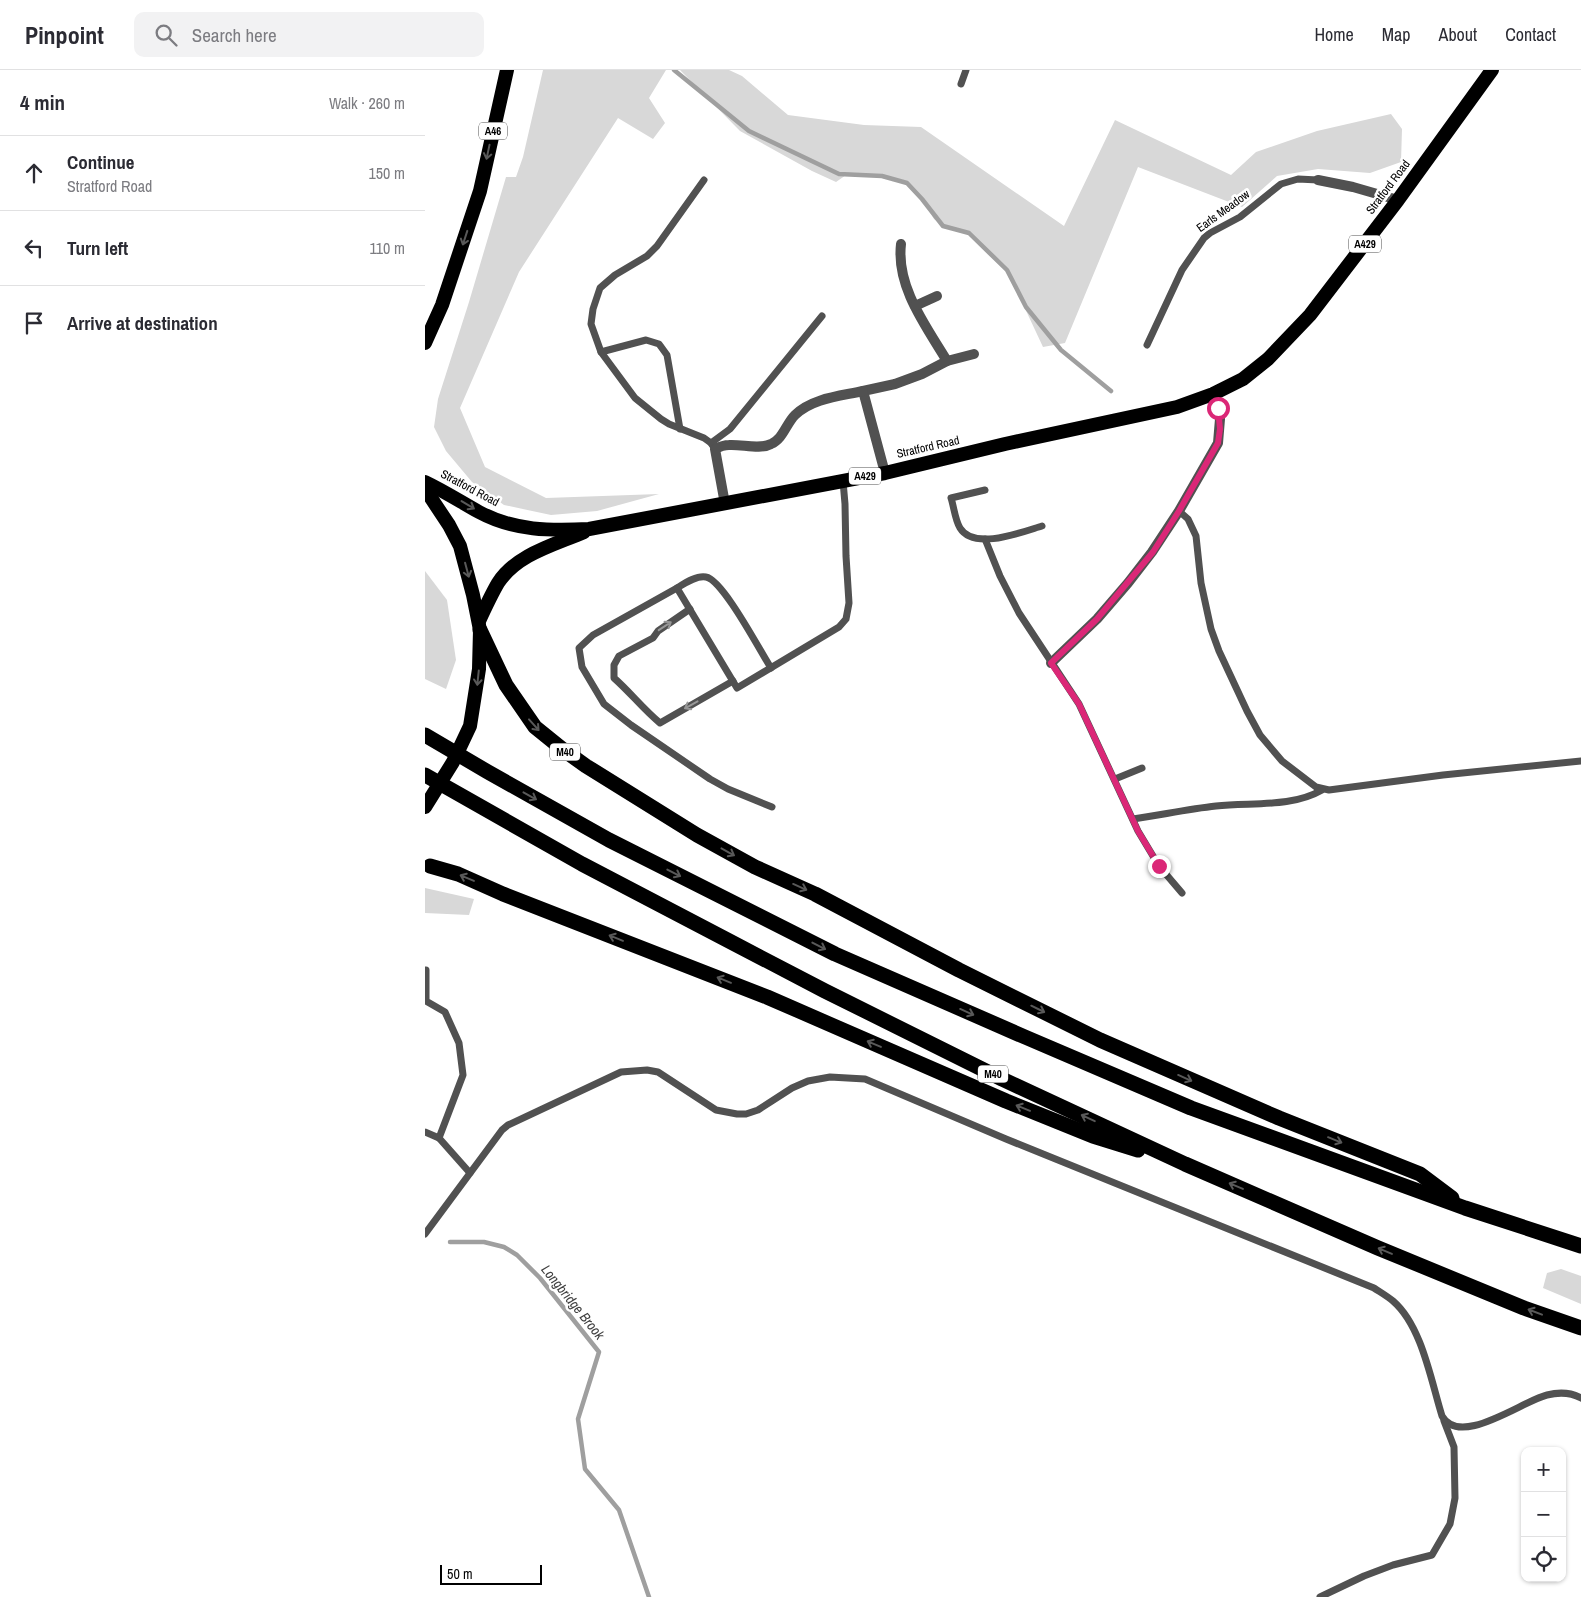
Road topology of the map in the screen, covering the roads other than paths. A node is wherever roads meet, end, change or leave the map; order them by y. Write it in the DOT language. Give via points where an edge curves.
graph roads {
  1 [pos="507,70"];
  2 [pos="967,70"];
  3 [pos="1492,70"];
  4 [pos="961,84"];
  5 [pos="704,180"];
  6 [pos="1318,180"];
  7 [pos="1398,200"];
  8 [pos="901,244"];
  9 [pos="937,296"];
  10 [pos="915,306"];
  11 [pos="822,316"];
  12 [pos="425,343"];
  13 [pos="1147,345"];
  14 [pos="601,352"];
  15 [pos="974,354"];
  16 [pos="947,361"];
  17 [pos="863,391"];
  18 [pos="1213,394"];
  19 [pos="680,429"];
  20 [pos="713,446"];
  21 [pos="885,472"];
  22 [pos="843,481"];
  23 [pos="425,482"];
  24 [pos="425,489"];
  25 [pos="985,490"];
  26 [pos="725,504"];
  27 [pos="1179,511"];
  28 [pos="1042,526"];
  29 [pos="589,529"];
  30 [pos="985,539"];
  31 [pos="677,588"];
  32 [pos="690,609"];
  33 [pos="479,625"];
  34 [pos="1051,663"];
  35 [pos="771,668"];
  36 [pos="733,681"];
  37 [pos="425,735"];
  38 [pos="1581,761"];
  39 [pos="1142,768"];
  40 [pos="425,775"];
  41 [pos="1115,779"];
  42 [pos="1322,790"];
  43 [pos="425,807"];
  44 [pos="772,807"];
  45 [pos="1133,819"];
  46 [pos="428,866"];
  47 [pos="1182,893"];
  48 [pos="426,970"];
  49 [pos="425,1001"];
  50 [pos="425,1132"];
  51 [pos="439,1138"];
  52 [pos="1185,1164"];
  53 [pos="470,1173"];
  54 [pos="1465,1208"];
  55 [pos="425,1234"];
  56 [pos="1581,1246"];
  57 [pos="1581,1328"];
  58 [pos="1581,1398"];
  59 [pos="1444,1421"];
  60 [pos="1320,1597"];
  1 -- 12 [label="highway, A46, one-way" via="480,191 442,304"];
  2 -- 4 [label="lane"];
  3 -- 7 [label="highway, Stratford Road / A429"];
  5 -- 14 [label="lane" via="657,246 600,288 591,324"];
  6 -- 7 [label="street, Earls Meadow"];
  6 -- 13 [label="lane, Earls Meadow" via="1298,179 1281,184 1240,217 1204,238 1182,270"];
  7 -- 18 [label="highway, Stratford Road / A429" via="1293,334 1243,379"];
  8 -- 10 [label="street" via="902,275"];
  9 -- 10 [label="street"];
  10 -- 16 [label="street"];
  11 -- 20 [label="lane"];
  14 -- 19 [label="lane" via="635,398 661,420"];
  14 -- 19 [label="lane" via="646,340 659,344 667,355"];
  15 -- 16 [label="street"];
  16 -- 17 [label="street" via="895,384"];
  17 -- 20 [label="street" via="806,406 793,416 773,444"];
  17 -- 21 [label="street"];
  18 -- 21 [label="highway, Stratford Road / A429" via="1177,407"];
  18 -- 27 [label="street" via="1220,419 1218,443"];
  19 -- 20 [label="lane" via="704,438"];
  20 -- 26 [label="street"];
  21 -- 22 [label="highway, Stratford Road / A429"];
  22 -- 26 [label="highway, Stratford Road / A429"];
  22 -- 35 [label="lane" via="849,603 846,619 839,627"];
  23 -- 29 [label="highway, Stratford Road / A429, one-way" via="479,512 513,525 549,530"];
  24 -- 33 [label="highway, one-way" via="459,546"];
  25 -- 30 [label="lane" via="951,498 960,528 969,535"];
  26 -- 29 [label="highway, Stratford Road / A429"];
  27 -- 34 [label="street" via="1128,583 1097,619"];
  27 -- 42 [label="lane" via="1188,519 1196,536 1201,583 1211,629 1247,711 1260,735 1282,761"];
  28 -- 30 [label="lane"];
  29 -- 33 [label="highway, Stratford Road / A429" via="519,562 499,582"];
  30 -- 34 [label="lane" via="1009,594"];
  31 -- 32 [label="lane"];
  31 -- 35 [label="lane" via="700,576 714,581 736,610"];
  31 -- 44 [label="lane" via="593,635 579,648 582,667 604,704 631,725 727,789"];
  32 -- 36 [label="lane"];
  36 -- 32 [label="lane, one-way" via="660,723 614,678 613,665 619,656 653,638 657,631"];
  33 -- 43 [label="highway, one-way" via="478,678 470,726 450,768"];
  33 -- 54 [label="highway, M40, one-way" via="506,685 535,727 561,748 689,830 755,867 815,894 1109,1044 1271,1115 1420,1174"];
  34 -- 41 [label="lane" via="1079,704"];
  35 -- 36 [label="lane" via="737,688"];
  37 -- 54 [label="highway, M40, one-way" via="609,840 835,954 1191,1108"];
  38 -- 42 [label="lane"];
  39 -- 41 [label="lane"];
  52 -- 40 [label="highway, M40, one-way" via="825,991 582,864"];
  41 -- 45 [label="lane"];
  42 -- 45 [label="lane" via="1295,800 1210,806"];
  45 -- 47 [label="lane" via="1159,866"];
  52 -- 46 [label="highway, M40, one-way" via="1093,1136 767,997 458,874"];
  48 -- 49 [label="lane"];
  49 -- 51 [label="lane" via="445,1012 459,1043 463,1075"];
  50 -- 51 [label="lane"];
  51 -- 53 [label="lane"];
  57 -- 52 [label="highway, M40, one-way" via="1405,1259"];
  53 -- 55 [label="lane"];
  53 -- 59 [label="lane" via="508,1124 621,1072 658,1072 716,1110 737,1114 758,1110 808,1081 831,1076 865,1080 1374,1288 1393,1301 1409,1321"];
  54 -- 56 [label="highway, M40"];
  58 -- 59 [label="lane" via="1561,1392 1547,1395 1492,1420 1465,1428 1453,1427"];
  59 -- 60 [label="lane" via="1454,1447 1455,1498 1449,1524 1432,1555 1393,1565"];
}
